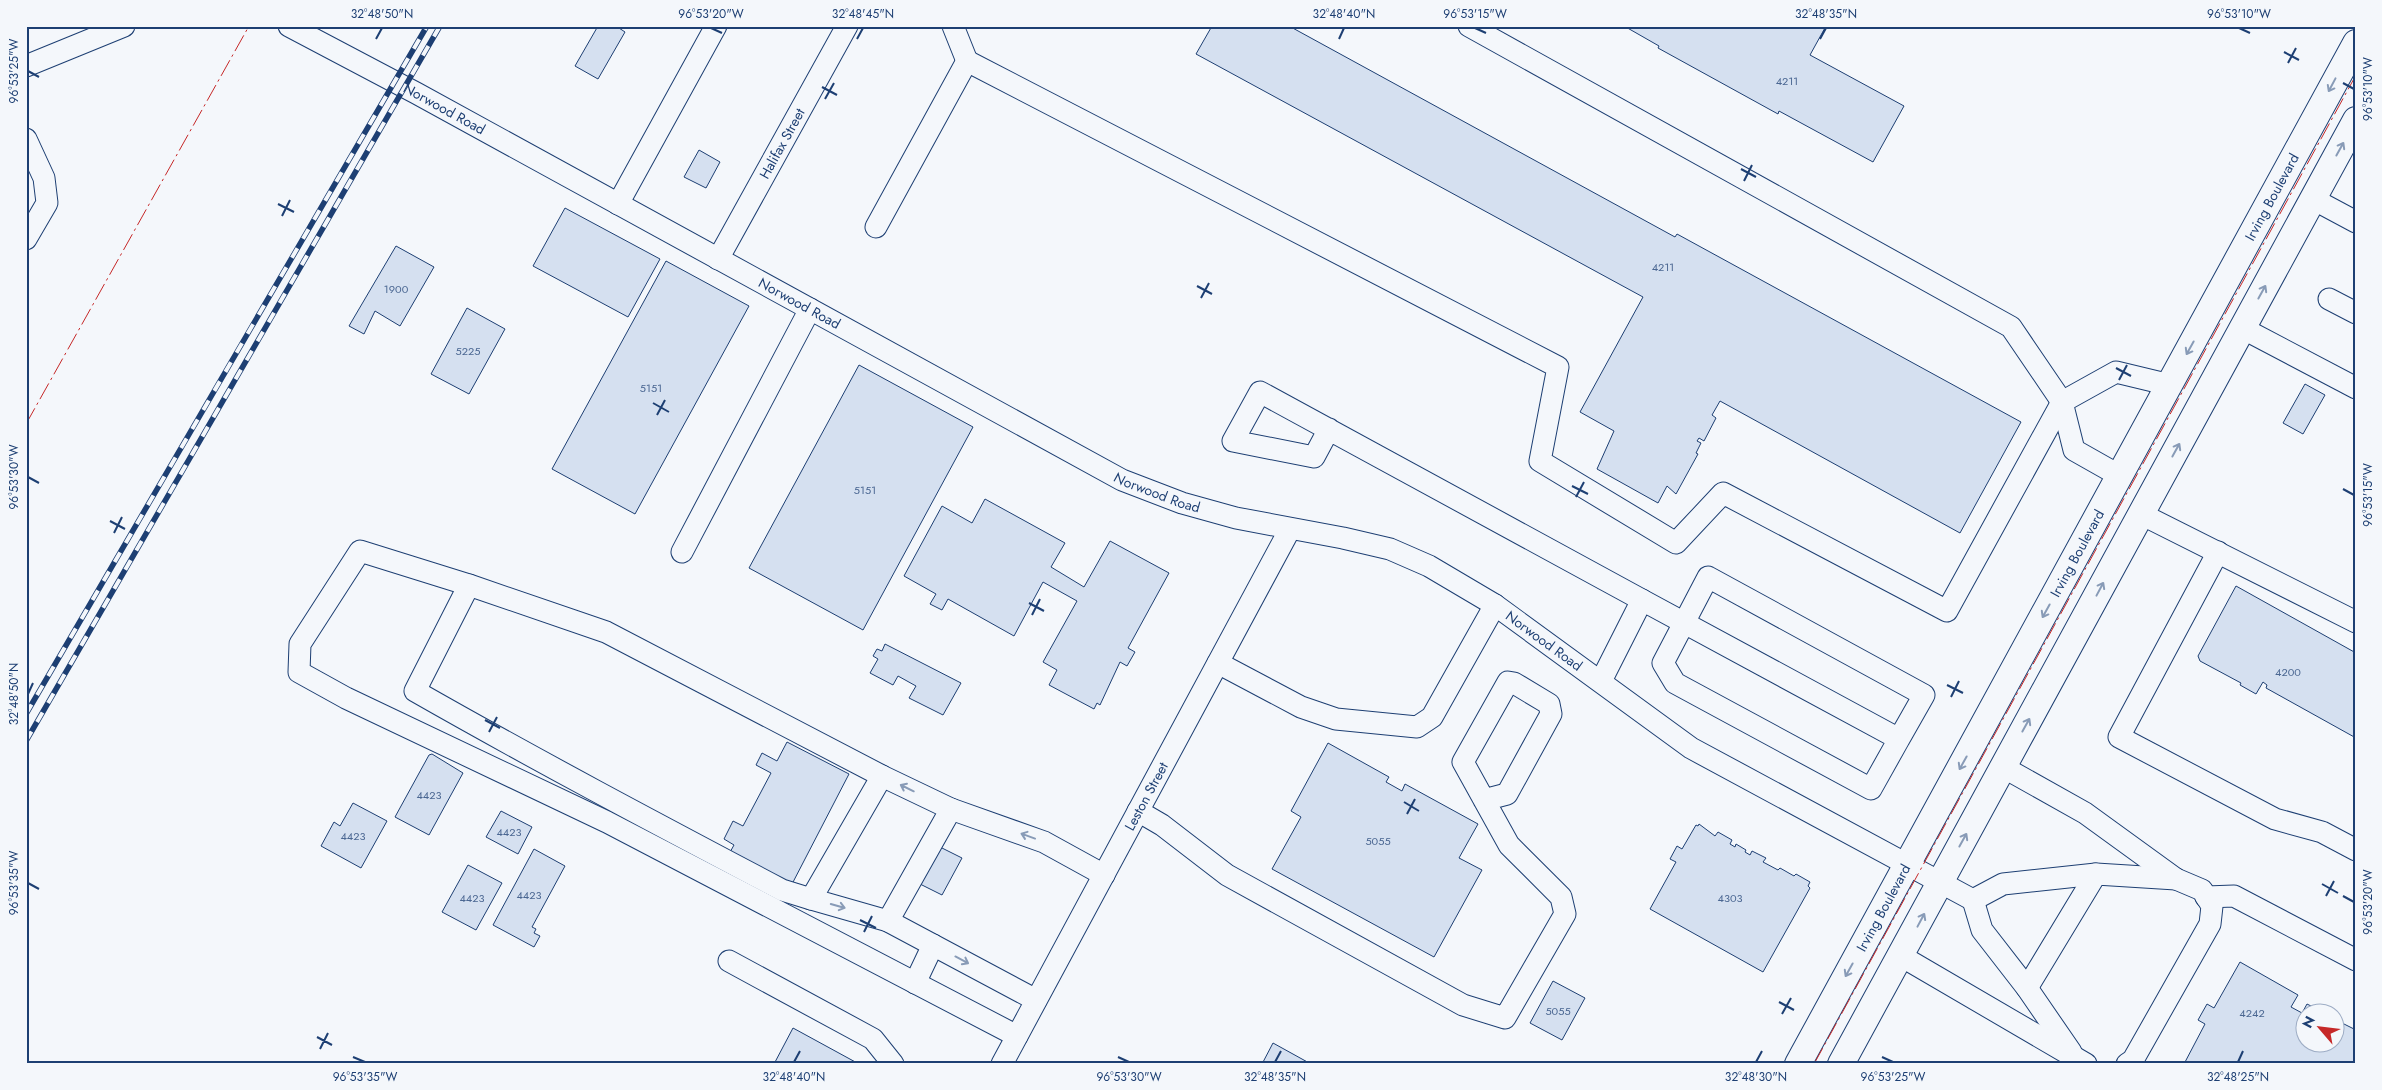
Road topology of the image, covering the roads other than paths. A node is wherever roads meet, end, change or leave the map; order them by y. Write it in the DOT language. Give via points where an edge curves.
graph roads {
  1 [pos="124,26"];
  2 [pos="289,26"];
  3 [pos="716,26"];
  4 [pos="847,26"];
  5 [pos="954,26"];
  6 [pos="1469,26"];
  7 [pos="2356,42"];
  8 [pos="967,61"];
  9 [pos="26,66"];
  10 [pos="2356,120"];
  11 [pos="26,139"];
  12 [pos="2313,199"];
  13 [pos="618,204"];
  14 [pos="2356,222"];
  15 [pos="876,227"];
  16 [pos="26,239"];
  17 [pos="718,259"];
  18 [pos="2329,298"];
  19 [pos="810,309"];
  20 [pos="2210,311"];
  21 [pos="2356,313"];
  22 [pos="2242,328"];
  23 [pos="2170,385"];
  24 [pos="2356,388"];
  25 [pos="2062,402"];
  26 [pos="1329,429"];
  27 [pos="2120,476"];
  28 [pos="2146,503"];
  29 [pos="1290,529"];
  30 [pos="682,552"];
  31 [pos="2218,552"];
  32 [pos="469,585"];
  33 [pos="1642,600"];
  34 [pos="1495,605"];
  35 [pos="1684,622"];
  36 [pos="2356,622"];
  37 [pos="1218,663"];
  38 [pos="1601,681"];
  39 [pos="1899,739"];
  40 [pos="2003,768"];
  41 [pos="882,776"];
  42 [pos="1484,800"];
  43 [pos="951,809"];
  44 [pos="1138,811"];
  45 [pos="2356,850"];
  46 [pos="1906,866"];
  47 [pos="2096,874"];
  48 [pos="1104,875"];
  49 [pos="2176,879"];
  50 [pos="1940,883"];
  51 [pos="2206,897"];
  52 [pos="811,899"];
  53 [pos="1973,900"];
  54 [pos="888,921"];
  55 [pos="933,945"];
  56 [pos="1901,956"];
  57 [pos="2356,960"];
  58 [pos="730,961"];
  59 [pos="914,983"];
  60 [pos="2027,988"];
  61 [pos="1036,1000"];
  62 [pos="1016,1036"];
  63 [pos="2081,1061"];
  64 [pos="893,1064"];
  65 [pos="1002,1064"];
  66 [pos="1798,1064"];
  67 [pos="1841,1064"];
  68 [pos="2127,1064"];
  1 -- 9 [label="street"];
  2 -- 13 [label="street, Norwood Road"];
  3 -- 13 [label="street"];
  4 -- 17 [label="street, Halifax Street"];
  5 -- 8 [label="street"];
  6 -- 25 [label="street" via="2011,327"];
  7 -- 20 [label="main road, Irving Boulevard, one-way"];
  8 -- 15 [label="street"];
  8 -- 25 [label="street" via="1558,367 1540,461 1676,543 1723,493 1946,611"];
  12 -- 10 [label="main road, one-way"];
  11 -- 16 [label="street" via="44,178 48,203"];
  12 -- 14 [label="street"];
  22 -- 12 [label="main road, one-way"];
  13 -- 17 [label="street, Norwood Road"];
  17 -- 19 [label="street, Norwood Road"];
  18 -- 21 [label="street"];
  19 -- 29 [label="street, Norwood Road" via="1122,480 1182,503"];
  19 -- 30 [label="street"];
  20 -- 22 [label="main road"];
  20 -- 23 [label="main road, Irving Boulevard, one-way"];
  22 -- 24 [label="street"];
  28 -- 22 [label="main road, one-way"];
  23 -- 25 [label="street" via="2116,372"];
  23 -- 27 [label="main road, Irving Boulevard"];
  25 -- 27 [label="street" via="2074,450"];
  26 -- 33 [label="street"];
  27 -- 28 [label="main road"];
  27 -- 46 [label="main road, Irving Boulevard, one-way"];
  28 -- 31 [label="street"];
  40 -- 28 [label="main road, one-way"];
  29 -- 34 [label="street, Norwood Road" via="1390,549 1428,566"];
  29 -- 37 [label="street, Leston Street"];
  31 -- 36 [label="street"];
  31 -- 45 [label="street" via="2119,737 2275,820 2322,832"];
  32 -- 41 [label="street" via="606,632"];
  32 -- 52 [label="street" via="415,692 621,806 782,890"];
  32 -- 59 [label="street" via="360,551 300,644 299,672 346,698 607,822"];
  33 -- 35 [label="street"];
  33 -- 38 [label="street"];
  34 -- 37 [label="street" via="1432,717 1417,727 1336,719 1301,707"];
  34 -- 38 [label="street, Norwood Road"];
  35 -- 39 [label="street"];
  35 -- 39 [label="street" via="1708,577 1924,695"];
  35 -- 39 [label="street" via="1663,663 1675,683 1871,789"];
  37 -- 44 [label="street, Leston Street"];
  38 -- 46 [label="street, Norwood Road" via="1691,748"];
  40 -- 49 [label="street" via="2085,813"];
  50 -- 40 [label="main road, one-way"];
  43 -- 41 [label="street, one-way"];
  41 -- 52 [label="street"];
  42 -- 42 [label="street" via="1463,762 1508,682 1514,683 1549,704 1551,714 1507,794"];
  42 -- 44 [label="street" via="1509,845 1561,897 1565,914 1504,1018 1463,1005 1235,880 1162,825"];
  48 -- 43 [label="street, one-way" via="1044,842"];
  43 -- 54 [label="street"];
  44 -- 48 [label="street, Leston Street"];
  46 -- 50 [label="street, Norwood Road"];
  46 -- 66 [label="main road, Irving Boulevard, one-way"];
  47 -- 49 [label="street"];
  47 -- 53 [label="street" via="2003,884"];
  47 -- 60 [label="street"];
  48 -- 61 [label="street, Leston Street"];
  49 -- 51 [label="street" via="2202,890"];
  50 -- 53 [label="street, Norwood Road"];
  56 -- 50 [label="main road, one-way"];
  51 -- 57 [label="street" via="2234,896"];
  51 -- 68 [label="street" via="2212,906 2210,924 2133,1060"];
  52 -- 54 [label="street, one-way"];
  53 -- 60 [label="street" via="1982,930"];
  54 -- 55 [label="street"];
  55 -- 59 [label="street"];
  55 -- 61 [label="street, one-way"];
  56 -- 63 [label="street"];
  56 -- 67 [label="main road"];
  58 -- 64 [label="street" via="873,1039"];
  59 -- 62 [label="street"];
  60 -- 63 [label="street"];
  61 -- 62 [label="street, Leston Street"];
  62 -- 65 [label="street, Leston Street"];
}
